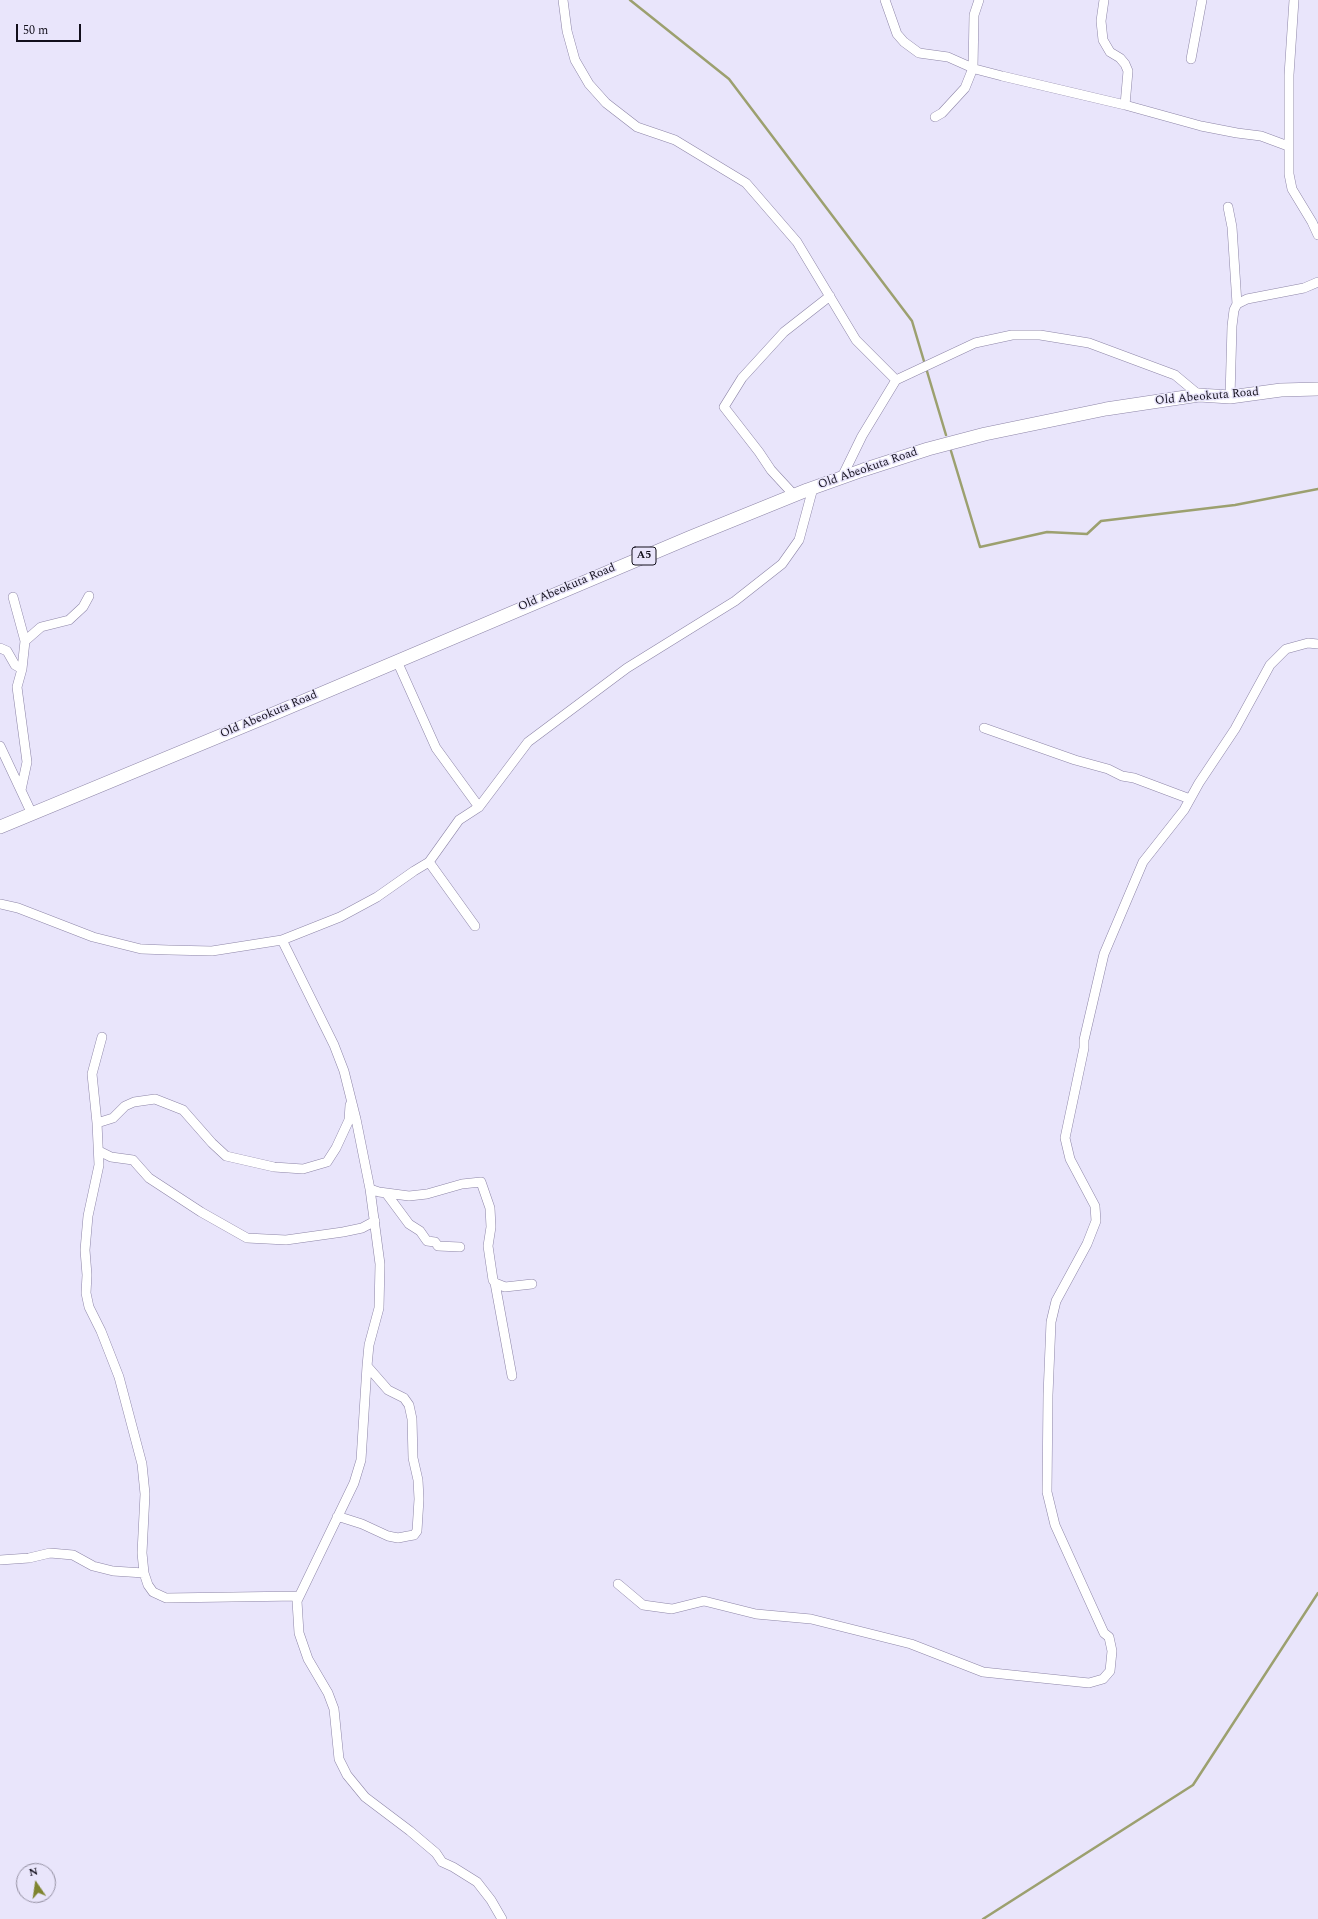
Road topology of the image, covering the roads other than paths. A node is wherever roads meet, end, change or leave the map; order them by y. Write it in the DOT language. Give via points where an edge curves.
graph roads {
  1 [pos="563,0"];
  2 [pos="885,0"];
  3 [pos="979,0"];
  4 [pos="1104,0"];
  5 [pos="1202,0"];
  6 [pos="1294,0"];
  7 [pos="1191,59"];
  8 [pos="973,68"];
  9 [pos="1125,105"];
  10 [pos="935,117"];
  11 [pos="1288,146"];
  12 [pos="1228,207"];
  13 [pos="1318,235"];
  14 [pos="1318,282"];
  15 [pos="830,296"];
  16 [pos="1237,304"];
  17 [pos="896,380"];
  18 [pos="1318,389"];
  19 [pos="1199,395"];
  20 [pos="1230,397"];
  21 [pos="842,477"];
  22 [pos="813,488"];
  23 [pos="794,495"];
  24 [pos="89,596"];
  25 [pos="13,597"];
  26 [pos="25,641"];
  27 [pos="1318,644"];
  28 [pos="0,648"];
  29 [pos="397,661"];
  30 [pos="22,669"];
  31 [pos="984,728"];
  32 [pos="0,746"];
  33 [pos="21,790"];
  34 [pos="1190,799"];
  35 [pos="479,807"];
  36 [pos="32,814"];
  37 [pos="0,827"];
  38 [pos="429,862"];
  39 [pos="0,904"];
  40 [pos="475,926"];
  41 [pos="282,940"];
  42 [pos="102,1038"];
  43 [pos="351,1100"];
  44 [pos="97,1123"];
  45 [pos="99,1151"];
  46 [pos="370,1189"];
  47 [pos="386,1193"];
  48 [pos="375,1221"];
  49 [pos="460,1247"];
  50 [pos="495,1283"];
  51 [pos="532,1284"];
  52 [pos="367,1366"];
  53 [pos="512,1376"];
  54 [pos="337,1517"];
  55 [pos="0,1560"];
  56 [pos="144,1573"];
  57 [pos="618,1584"];
  58 [pos="299,1596"];
  59 [pos="502,1919"];
  1 -- 15 [label="street" via="567,31 575,60 589,84 606,103 638,127 675,140 746,183 797,242"];
  2 -- 8 [label="street" via="896,34 904,42 920,53 948,58"];
  3 -- 8 [label="street" via="974,15"];
  4 -- 9 [label="street" via="1101,21 1103,40 1110,52 1120,58 1128,71"];
  5 -- 7 [label="street"];
  6 -- 11 [label="street"];
  8 -- 9 [label="street"];
  8 -- 10 [label="street" via="965,88"];
  9 -- 11 [label="street" via="1195,124 1261,136"];
  11 -- 13 [label="street" via="1292,189"];
  12 -- 16 [label="street" via="1232,227"];
  14 -- 16 [label="street" via="1304,288 1247,299"];
  15 -- 17 [label="street" via="856,340"];
  15 -- 23 [label="street" via="784,332 742,378 724,407 771,470"];
  16 -- 20 [label="street" via="1232,326"];
  17 -- 19 [label="street" via="975,343 1012,335 1040,335 1089,343 1165,371 1175,375"];
  17 -- 21 [label="street" via="862,436"];
  18 -- 20 [label="highway, Old Abeokuta Road / A5" via="1282,390"];
  19 -- 20 [label="highway, Old Abeokuta Road / A5"];
  19 -- 21 [label="highway, Old Abeokuta Road / A5" via="1106,409 985,434 928,449"];
  21 -- 22 [label="highway, Old Abeokuta Road / A5"];
  22 -- 23 [label="highway, Old Abeokuta Road / A5"];
  22 -- 35 [label="street" via="799,540 782,564 735,601 627,668 528,742"];
  23 -- 29 [label="highway, Old Abeokuta Road / A5"];
  24 -- 26 [label="street" via="69,620 41,627"];
  25 -- 26 [label="street"];
  26 -- 30 [label="street"];
  27 -- 34 [label="street" via="1308,643 1286,649 1270,665 1235,729"];
  28 -- 30 [label="street" via="7,651 15,665"];
  29 -- 35 [label="street" via="436,748"];
  29 -- 36 [label="highway, Old Abeokuta Road / A5"];
  30 -- 33 [label="street" via="17,687 27,762"];
  31 -- 34 [label="street"];
  32 -- 33 [label="street"];
  33 -- 36 [label="street"];
  34 -- 57 [label="street" via="1143,862 1104,954 1065,1138 1070,1159 1095,1206 1096,1221 1087,1244 1056,1301 1051,1322 1047,1492 1055,1525 1108,1637 1112,1651 1110,1671 1103,1679 1089,1683 983,1672 911,1644 811,1619 756,1614 704,1602 672,1609 643,1605"];
  35 -- 38 [label="street" via="459,820"];
  36 -- 37 [label="highway, Old Abeokuta Road / A5"];
  38 -- 40 [label="street"];
  38 -- 41 [label="street" via="340,918"];
  39 -- 41 [label="street" via="18,908 93,937 141,949 212,951"];
  41 -- 43 [label="street" via="334,1045"];
  42 -- 44 [label="street" via="92,1074"];
  43 -- 44 [label="street" via="349,1120 327,1162 303,1169 274,1168 226,1156 212,1144 183,1110 155,1099 134,1102 113,1118"];
  43 -- 46 [label="street"];
  44 -- 45 [label="street"];
  45 -- 48 [label="street" via="111,1157 133,1160 149,1178 200,1212 247,1238 286,1240 362,1228"];
  45 -- 56 [label="street" via="99,1165 90,1200 84,1250 86,1293 89,1307 119,1377 142,1464 145,1494 142,1553"];
  46 -- 47 [label="street"];
  46 -- 48 [label="street"];
  47 -- 49 [label="street" via="409,1224 420,1231 427,1241 438,1246"];
  47 -- 50 [label="street" via="409,1196 427,1194 462,1184 481,1182 490,1208 488,1246 490,1269"];
  48 -- 52 [label="street" via="380,1264 379,1308 369,1345"];
  50 -- 51 [label="street" via="505,1288"];
  50 -- 53 [label="street"];
  52 -- 54 [label="street" via="361,1460 354,1483"];
  52 -- 54 [label="street" via="388,1390 404,1398 409,1406 418,1487 417,1531 414,1535 398,1538"];
  54 -- 58 [label="street"];
  55 -- 56 [label="street" via="60,1553 73,1555 93,1566 113,1571"];
  56 -- 58 [label="street" via="153,1592 166,1598"];
  58 -- 59 [label="street" via="299,1633 308,1659 332,1704 339,1759 347,1775 365,1797 410,1831 436,1853 442,1862 477,1882"];
}
